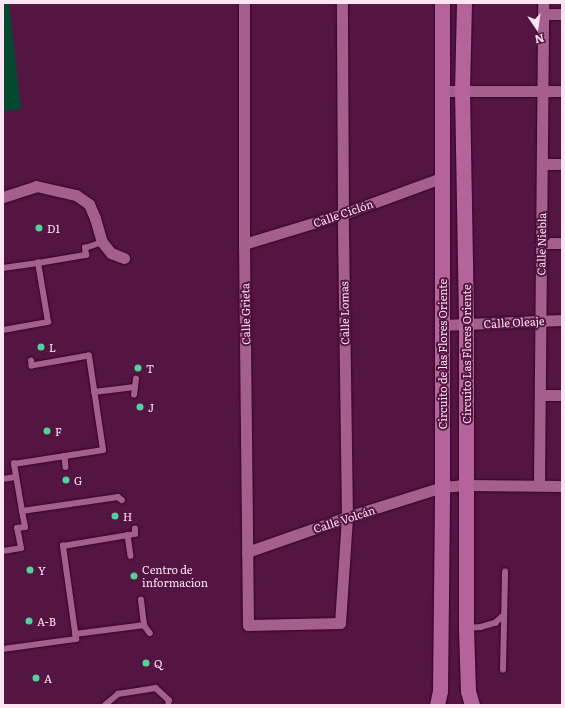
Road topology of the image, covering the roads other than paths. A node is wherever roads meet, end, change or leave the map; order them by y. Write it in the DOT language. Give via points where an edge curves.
graph roads {
  1 [pos="244,3"];
  2 [pos="342,3"];
  3 [pos="442,3"];
  4 [pos="464,3"];
  5 [pos="543,9"];
  6 [pos="562,14"];
  7 [pos="442,90"];
  8 [pos="462,90"];
  9 [pos="541,91"];
  10 [pos="562,91"];
  11 [pos="543,164"];
  12 [pos="562,164"];
  13 [pos="441,178"];
  14 [pos="3,197"];
  15 [pos="343,214"];
  16 [pos="102,242"];
  17 [pos="542,243"];
  18 [pos="562,243"];
  19 [pos="244,244"];
  20 [pos="124,258"];
  21 [pos="38,263"];
  22 [pos="3,268"];
  23 [pos="540,320"];
  24 [pos="562,320"];
  25 [pos="466,324"];
  26 [pos="442,326"];
  27 [pos="3,330"];
  28 [pos="31,361"];
  29 [pos="136,379"];
  30 [pos="135,387"];
  31 [pos="94,392"];
  32 [pos="134,395"];
  33 [pos="540,395"];
  34 [pos="562,395"];
  35 [pos="65,456"];
  36 [pos="66,467"];
  37 [pos="16,477"];
  38 [pos="3,479"];
  39 [pos="466,485"];
  40 [pos="539,485"];
  41 [pos="562,486"];
  42 [pos="442,487"];
  43 [pos="122,500"];
  44 [pos="22,511"];
  45 [pos="347,517"];
  46 [pos="135,529"];
  47 [pos="128,536"];
  48 [pos="3,551"];
  49 [pos="247,552"];
  50 [pos="131,556"];
  51 [pos="505,572"];
  52 [pos="141,600"];
  53 [pos="504,615"];
  54 [pos="144,625"];
  55 [pos="248,625"];
  56 [pos="466,628"];
  57 [pos="150,633"];
  58 [pos="75,634"];
  59 [pos="3,649"];
  60 [pos="503,670"];
  61 [pos="105,705"];
  62 [pos="169,705"];
  63 [pos="437,705"];
  64 [pos="472,705"];
  1 -- 19 [label="street, Calle Grieta"];
  2 -- 15 [label="street, Calle Lomas"];
  3 -- 7 [label="main road, Circuito de las Flores Oriente"];
  4 -- 8 [label="main road, Circuito Las Flores Oriente"];
  5 -- 6 [label="street"];
  5 -- 9 [label="street, Calle Niebla"];
  7 -- 8 [label="street"];
  7 -- 13 [label="main road, Circuito de las Flores Oriente"];
  8 -- 9 [label="street"];
  8 -- 25 [label="main road, Circuito Las Flores Oriente"];
  9 -- 10 [label="street"];
  9 -- 11 [label="street, Calle Niebla"];
  11 -- 12 [label="street"];
  11 -- 17 [label="street, Calle Niebla"];
  13 -- 15 [label="street, Calle Ciclón"];
  13 -- 26 [label="main road, Circuito de las Flores Oriente"];
  14 -- 16 [label="street" via="36,186 76,195 89,204"];
  15 -- 19 [label="street, Calle Ciclón"];
  15 -- 45 [label="street, Calle Lomas"];
  16 -- 20 [label="street" via="111,253"];
  16 -- 21 [label="lane" via="85,248 86,255"];
  17 -- 18 [label="street"];
  17 -- 23 [label="street, Calle Niebla"];
  19 -- 49 [label="street, Calle Grieta"];
  21 -- 22 [label="lane"];
  21 -- 27 [label="lane" via="48,322"];
  23 -- 24 [label="street, Calle Oleaje"];
  23 -- 25 [label="street, Calle Oleaje"];
  23 -- 33 [label="street, Calle Niebla"];
  25 -- 26 [label="street, Calle Oleaje"];
  25 -- 39 [label="main road, Circuito Las Flores Oriente"];
  26 -- 42 [label="main road, Circuito de las Flores Oriente"];
  28 -- 31 [label="lane" via="32,366 89,356"];
  29 -- 30 [label="lane"];
  30 -- 31 [label="lane"];
  30 -- 32 [label="lane"];
  31 -- 35 [label="lane" via="103,450"];
  33 -- 34 [label="street"];
  33 -- 40 [label="street, Calle Niebla"];
  35 -- 36 [label="lane"];
  35 -- 37 [label="lane" via="14,464"];
  37 -- 38 [label="lane"];
  37 -- 44 [label="lane"];
  39 -- 40 [label="street, Calle Volcán"];
  39 -- 42 [label="street, Calle Volcán"];
  39 -- 56 [label="main road, Circuito Las Flores Oriente"];
  40 -- 41 [label="street, Calle Volcán"];
  42 -- 45 [label="street, Calle Volcán"];
  42 -- 63 [label="main road, Circuito de las Flores Oriente" via="440,691"];
  43 -- 44 [label="lane" via="118,497"];
  44 -- 48 [label="lane" via="25,527 17,528 21,548"];
  45 -- 49 [label="street, Calle Volcán"];
  45 -- 55 [label="street, Calle Lomas" via="340,623"];
  46 -- 47 [label="lane" via="135,534"];
  47 -- 50 [label="lane"];
  47 -- 58 [label="lane" via="63,546"];
  49 -- 55 [label="street, Calle Grieta"];
  51 -- 53 [label="lane"];
  52 -- 54 [label="lane"];
  53 -- 56 [label="lane" via="496,623"];
  53 -- 60 [label="lane"];
  54 -- 57 [label="lane"];
  54 -- 58 [label="lane"];
  56 -- 64 [label="main road, Circuito Las Flores Oriente" via="468,691"];
  58 -- 59 [label="lane" via="76,640"];
  61 -- 62 [label="lane" via="118,694 156,688 169,700"];
}
